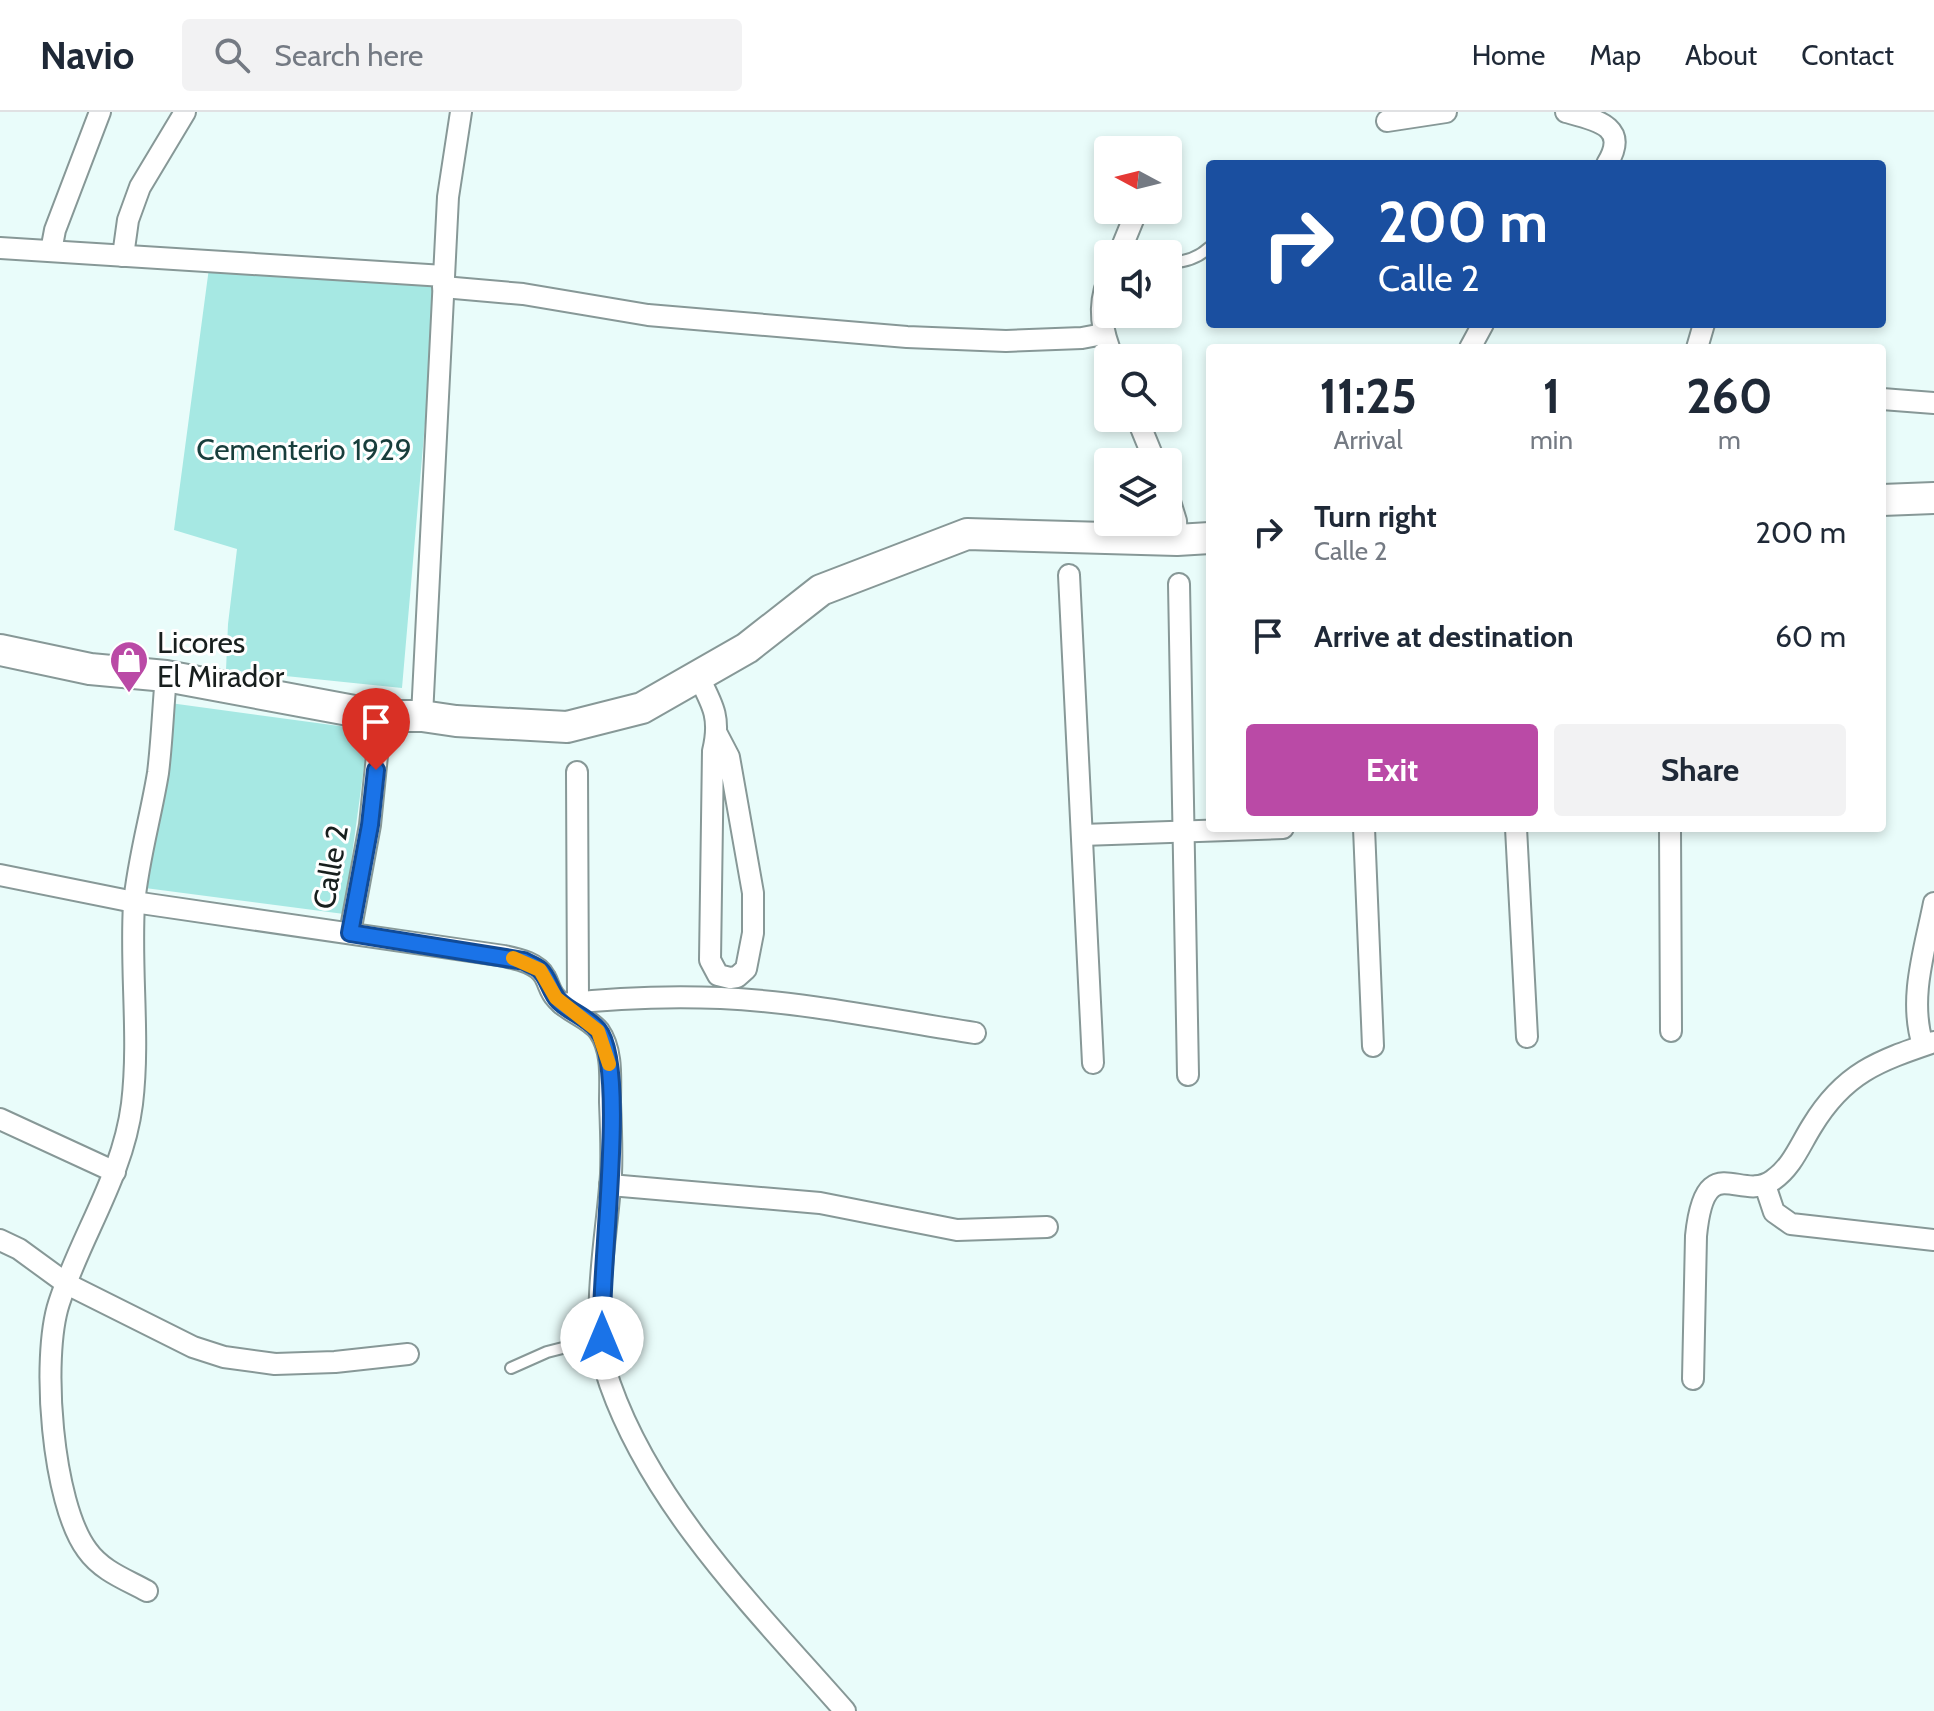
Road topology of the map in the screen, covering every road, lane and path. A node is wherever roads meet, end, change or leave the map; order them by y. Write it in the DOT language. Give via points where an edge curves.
graph roads {
  1 [pos="100,112"];
  2 [pos="185,112"];
  3 [pos="461,112"];
  4 [pos="1446,112"];
  5 [pos="1566,112"];
  6 [pos="1387,121"];
  7 [pos="1609,160"];
  8 [pos="0,248"];
  9 [pos="1206,250"];
  10 [pos="51,251"];
  11 [pos="123,256"];
  12 [pos="1182,261"];
  13 [pos="443,281"];
  14 [pos="1103,328"];
  15 [pos="1103,334"];
  16 [pos="1107,344"];
  17 [pos="1886,399"];
  18 [pos="1934,403"];
  19 [pos="1934,498"];
  20 [pos="1886,500"];
  21 [pos="1177,536"];
  22 [pos="1206,538"];
  23 [pos="1177,540"];
  24 [pos="1069,575"];
  25 [pos="1179,584"];
  26 [pos="0,650"];
  27 [pos="166,676"];
  28 [pos="698,676"];
  29 [pos="381,716"];
  30 [pos="422,716"];
  31 [pos="717,734"];
  32 [pos="577,772"];
  33 [pos="1206,831"];
  34 [pos="1184,832"];
  35 [pos="1364,832"];
  36 [pos="1516,832"];
  37 [pos="1670,832"];
  38 [pos="1082,835"];
  39 [pos="0,875"];
  40 [pos="134,902"];
  41 [pos="1934,903"];
  42 [pos="350,933"];
  43 [pos="570,1003"];
  44 [pos="1671,1031"];
  45 [pos="975,1033"];
  46 [pos="1527,1037"];
  47 [pos="1928,1044"];
  48 [pos="1373,1046"];
  49 [pos="1093,1063"];
  50 [pos="1188,1075"];
  51 [pos="0,1119"];
  52 [pos="115,1172"];
  53 [pos="610,1185"];
  54 [pos="1765,1185"];
  55 [pos="1047,1227"];
  56 [pos="0,1240"];
  57 [pos="1934,1240"];
  58 [pos="67,1284"];
  59 [pos="602,1338"];
  60 [pos="408,1354"];
  61 [pos="511,1368"];
  62 [pos="1693,1379"];
  63 [pos="147,1591"];
  64 [pos="845,1711"];
  1 -- 10 [label="street"];
  2 -- 11 [label="street" via="140,187"];
  3 -- 13 [label="street"];
  4 -- 6 [label="street"];
  5 -- 7 [label="street" via="1613,132"];
  8 -- 10 [label="street"];
  9 -- 12 [label="lane"];
  10 -- 11 [label="street"];
  11 -- 13 [label="street"];
  13 -- 15 [label="street" via="648,315 907,337 1018,340"];
  13 -- 30 [label="street"];
  14 -- 15 [label="street"];
  15 -- 16 [label="street"];
  17 -- 18 [label="street"];
  19 -- 20 [label="street"];
  21 -- 23 [label="street"];
  22 -- 23 [label="street"];
  23 -- 28 [label="street" via="967,534 821,590 747,648"];
  24 -- 38 [label="street"];
  25 -- 34 [label="street"];
  26 -- 27 [label="street" via="90,669"];
  27 -- 29 [label="street"];
  27 -- 40 [label="street" via="158,771"];
  28 -- 30 [label="street" via="642,708 567,727"];
  28 -- 31 [label="street" via="716,712"];
  29 -- 30 [label="street"];
  29 -- 42 [label="street, Calle 2" via="370,825"];
  31 -- 31 [label="street" via="729,757 753,893 746,969 730,978 718,975 710,960"];
  32 -- 43 [label="street"];
  33 -- 34 [label="street"];
  34 -- 38 [label="street"];
  34 -- 50 [label="street"];
  35 -- 48 [label="street"];
  36 -- 46 [label="street"];
  37 -- 44 [label="street"];
  38 -- 49 [label="street"];
  39 -- 40 [label="street"];
  40 -- 42 [label="street"];
  40 -- 52 [label="street" via="132,1102"];
  41 -- 47 [label="street" via="1917,994 1917,1028"];
  42 -- 43 [label="street" via="524,961 540,970 549,988"];
  43 -- 45 [label="street" via="722,998"];
  43 -- 53 [label="street" via="598,1031 607,1051"];
  47 -- 54 [label="street" via="1858,1073 1826,1106 1791,1163"];
  51 -- 52 [label="street"];
  52 -- 58 [label="street"];
  53 -- 55 [label="street" via="820,1203 957,1230"];
  53 -- 59 [label="street"];
  54 -- 57 [label="street" via="1774,1212 1791,1224"];
  54 -- 62 [label="street" via="1719,1184 1701,1204"];
  56 -- 58 [label="street"];
  58 -- 60 [label="street" via="193,1347 224,1357 275,1364"];
  58 -- 63 [label="street" via="54,1328 51,1383 65,1503 78,1536 96,1561"];
  59 -- 61 [label="lane"];
  59 -- 64 [label="street" via="619,1409 666,1492 719,1567"];
}
